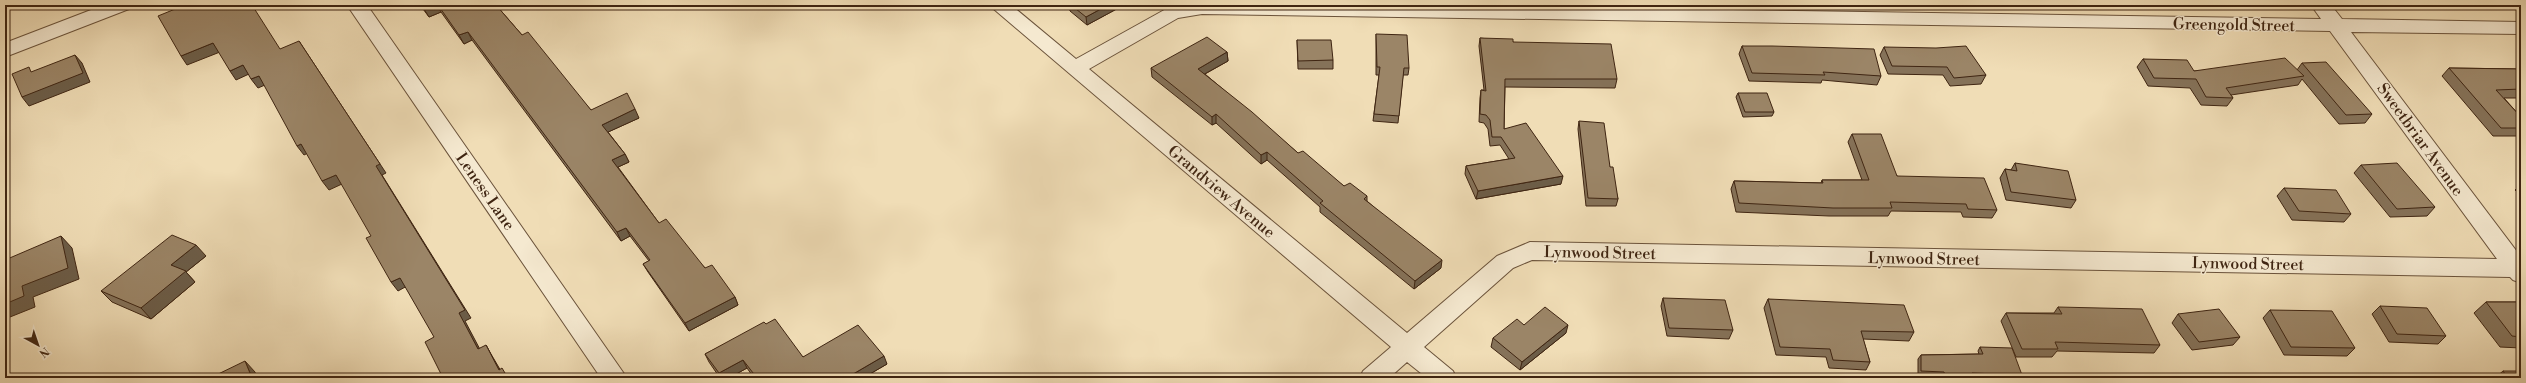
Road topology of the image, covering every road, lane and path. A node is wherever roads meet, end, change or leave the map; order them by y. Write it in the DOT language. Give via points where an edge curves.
graph roads {
  1 [pos="122,5"];
  2 [pos="357,5"];
  3 [pos="999,5"];
  4 [pos="2321,5"];
  5 [pos="1638,10"];
  6 [pos="2338,26"];
  7 [pos="2521,28"];
  8 [pos="5,50"];
  9 [pos="1075,68"];
  10 [pos="2519,270"];
  11 [pos="1408,348"];
  12 [pos="615,378"];
  13 [pos="1372,378"];
  14 [pos="1444,378"];
  1 -- 8 [label="street"];
  2 -- 12 [label="street, Leness Lane"];
  3 -- 9 [label="street, Grandview Avenue"];
  4 -- 6 [label="street, Sweetbriar Avenue"];
  5 -- 6 [label="street, Greengold Street"];
  5 -- 9 [label="street, Greengold Street" via="1202,8 1173,13"];
  6 -- 7 [label="street, Greengold Street"];
  6 -- 10 [label="street, Sweetbriar Avenue"];
  9 -- 11 [label="street, Grandview Avenue"];
  10 -- 11 [label="street, Lynwood Street" via="1530,251 1505,262"];
  11 -- 13 [label="street, Lynwood Street"];
  11 -- 14 [label="street, Grandview Avenue"];
}
